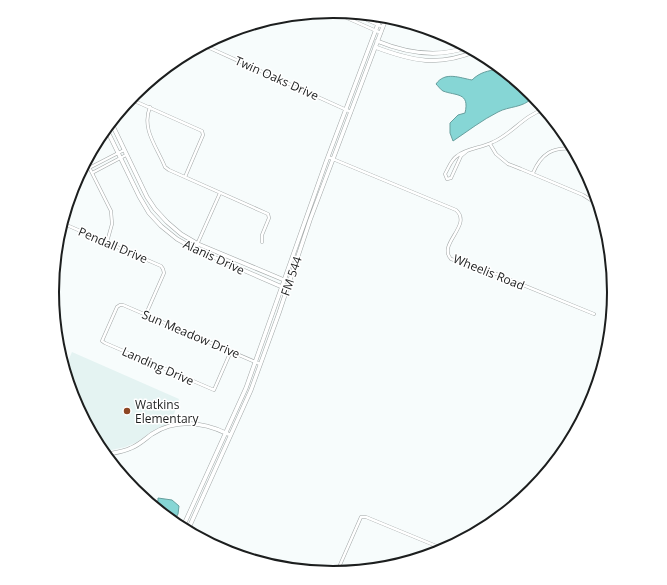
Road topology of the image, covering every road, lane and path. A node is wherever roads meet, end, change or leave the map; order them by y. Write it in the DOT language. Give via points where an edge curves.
graph roads {
  1 [pos="348,19"];
  2 [pos="368,20"];
  3 [pos="385,23"];
  4 [pos="378,24"];
  5 [pos="384,27"];
  6 [pos="376,31"];
  7 [pos="381,33"];
  8 [pos="372,39"];
  9 [pos="378,41"];
  10 [pos="370,46"];
  11 [pos="209,48"];
  12 [pos="376,48"];
  13 [pos="459,48"];
  14 [pos="433,53"];
  15 [pos="469,54"];
  16 [pos="433,60"];
  17 [pos="136,101"];
  18 [pos="150,107"];
  19 [pos="346,110"];
  20 [pos="539,111"];
  21 [pos="352,112"];
  22 [pos="114,128"];
  23 [pos="109,134"];
  24 [pos="490,144"];
  25 [pos="567,149"];
  26 [pos="124,150"];
  27 [pos="467,151"];
  28 [pos="118,153"];
  29 [pos="126,155"];
  30 [pos="328,157"];
  31 [pos="120,158"];
  32 [pos="333,159"];
  33 [pos="89,168"];
  34 [pos="92,173"];
  35 [pos="533,174"];
  36 [pos="185,177"];
  37 [pos="220,193"];
  38 [pos="592,201"];
  39 [pos="67,224"];
  40 [pos="107,242"];
  41 [pos="262,242"];
  42 [pos="198,244"];
  43 [pos="195,249"];
  44 [pos="283,280"];
  45 [pos="289,282"];
  46 [pos="281,286"];
  47 [pos="287,289"];
  48 [pos="146,314"];
  49 [pos="594,314"];
  50 [pos="102,341"];
  51 [pos="231,351"];
  52 [pos="256,362"];
  53 [pos="261,364"];
  54 [pos="226,433"];
  55 [pos="231,435"];
  56 [pos="111,453"];
  57 [pos="185,523"];
  58 [pos="190,526"];
  59 [pos="438,546"];
  60 [pos="339,567"];
  1 -- 6 [label="street"];
  2 -- 4 [label="street"];
  3 -- 5 [label="main road, FM 544"];
  4 -- 5 [label="street"];
  4 -- 6 [label="main road, FM 544"];
  5 -- 7 [label="main road, FM 544"];
  6 -- 7 [label="street"];
  6 -- 8 [label="main road, FM 544"];
  7 -- 9 [label="main road, FM 544"];
  8 -- 9 [label="main road"];
  8 -- 10 [label="main road, FM 544"];
  9 -- 12 [label="main road, FM 544"];
  9 -- 14 [label="main road" via="406,51"];
  10 -- 12 [label="main road"];
  10 -- 19 [label="main road, FM 544"];
  11 -- 19 [label="street, Twin Oaks Drive"];
  12 -- 16 [label="main road" via="409,59"];
  12 -- 21 [label="main road, FM 544"];
  13 -- 14 [label="main road"];
  14 -- 16 [label="main road"];
  15 -- 16 [label="main road" via="457,58"];
  17 -- 18 [label="street"];
  18 -- 36 [label="street" via="147,118 150,134 165,167"];
  18 -- 36 [label="street" via="202,130 203,135"];
  19 -- 21 [label="street, Twin Oaks Drive"];
  19 -- 30 [label="main road, FM 544"];
  20 -- 24 [label="street"];
  21 -- 32 [label="main road, FM 544"];
  22 -- 26 [label="main road, Alanis Drive"];
  23 -- 28 [label="main road, Alanis Drive"];
  24 -- 27 [label="street"];
  24 -- 35 [label="street" via="502,161"];
  25 -- 35 [label="street" via="556,149 548,153 536,165"];
  26 -- 28 [label="street"];
  26 -- 29 [label="main road, Alanis Drive"];
  27 -- 27 [label="street" via="452,160 445,175 447,179 451,178 461,156"];
  28 -- 31 [label="main road, Alanis Drive"];
  28 -- 33 [label="street"];
  29 -- 31 [label="street"];
  29 -- 42 [label="main road, Alanis Drive" via="155,209 181,234"];
  30 -- 32 [label="street, Wheelis Road"];
  30 -- 44 [label="main road, FM 544"];
  31 -- 34 [label="street"];
  31 -- 43 [label="main road, Alanis Drive" via="149,213 177,239"];
  32 -- 45 [label="main road, FM 544"];
  32 -- 49 [label="street, Wheelis Road" via="457,211 460,214 460,221 448,247 451,259"];
  33 -- 34 [label="street"];
  34 -- 40 [label="street" via="111,211 112,224"];
  35 -- 38 [label="street"];
  36 -- 37 [label="street"];
  37 -- 41 [label="street" via="269,215"];
  37 -- 42 [label="street"];
  39 -- 40 [label="street, Pendall Drive"];
  40 -- 48 [label="street, Pendall Drive" via="163,269 164,273"];
  42 -- 43 [label="street"];
  42 -- 44 [label="main road, Alanis Drive"];
  43 -- 46 [label="main road, Alanis Drive"];
  44 -- 45 [label="main road, Alanis Drive"];
  44 -- 46 [label="main road, FM 544"];
  45 -- 47 [label="main road, FM 544"];
  46 -- 47 [label="main road, Alanis Drive"];
  46 -- 52 [label="main road, FM 544"];
  47 -- 53 [label="main road, FM 544"];
  48 -- 50 [label="street, Sun Meadow Drive" via="120,304"];
  48 -- 51 [label="street, Sun Meadow Drive"];
  50 -- 51 [label="street, Landing Drive" via="214,390"];
  51 -- 52 [label="street, Sun Meadow Drive"];
  52 -- 53 [label="street, Sun Meadow Drive"];
  52 -- 54 [label="main road, FM 544"];
  53 -- 55 [label="main road, FM 544"];
  54 -- 55 [label="main road"];
  54 -- 56 [label="main road" via="205,425 175,424 159,430 133,448"];
  54 -- 57 [label="main road, FM 544"];
  55 -- 58 [label="main road, FM 544"];
  59 -- 60 [label="street" via="366,516 361,517"];
}
